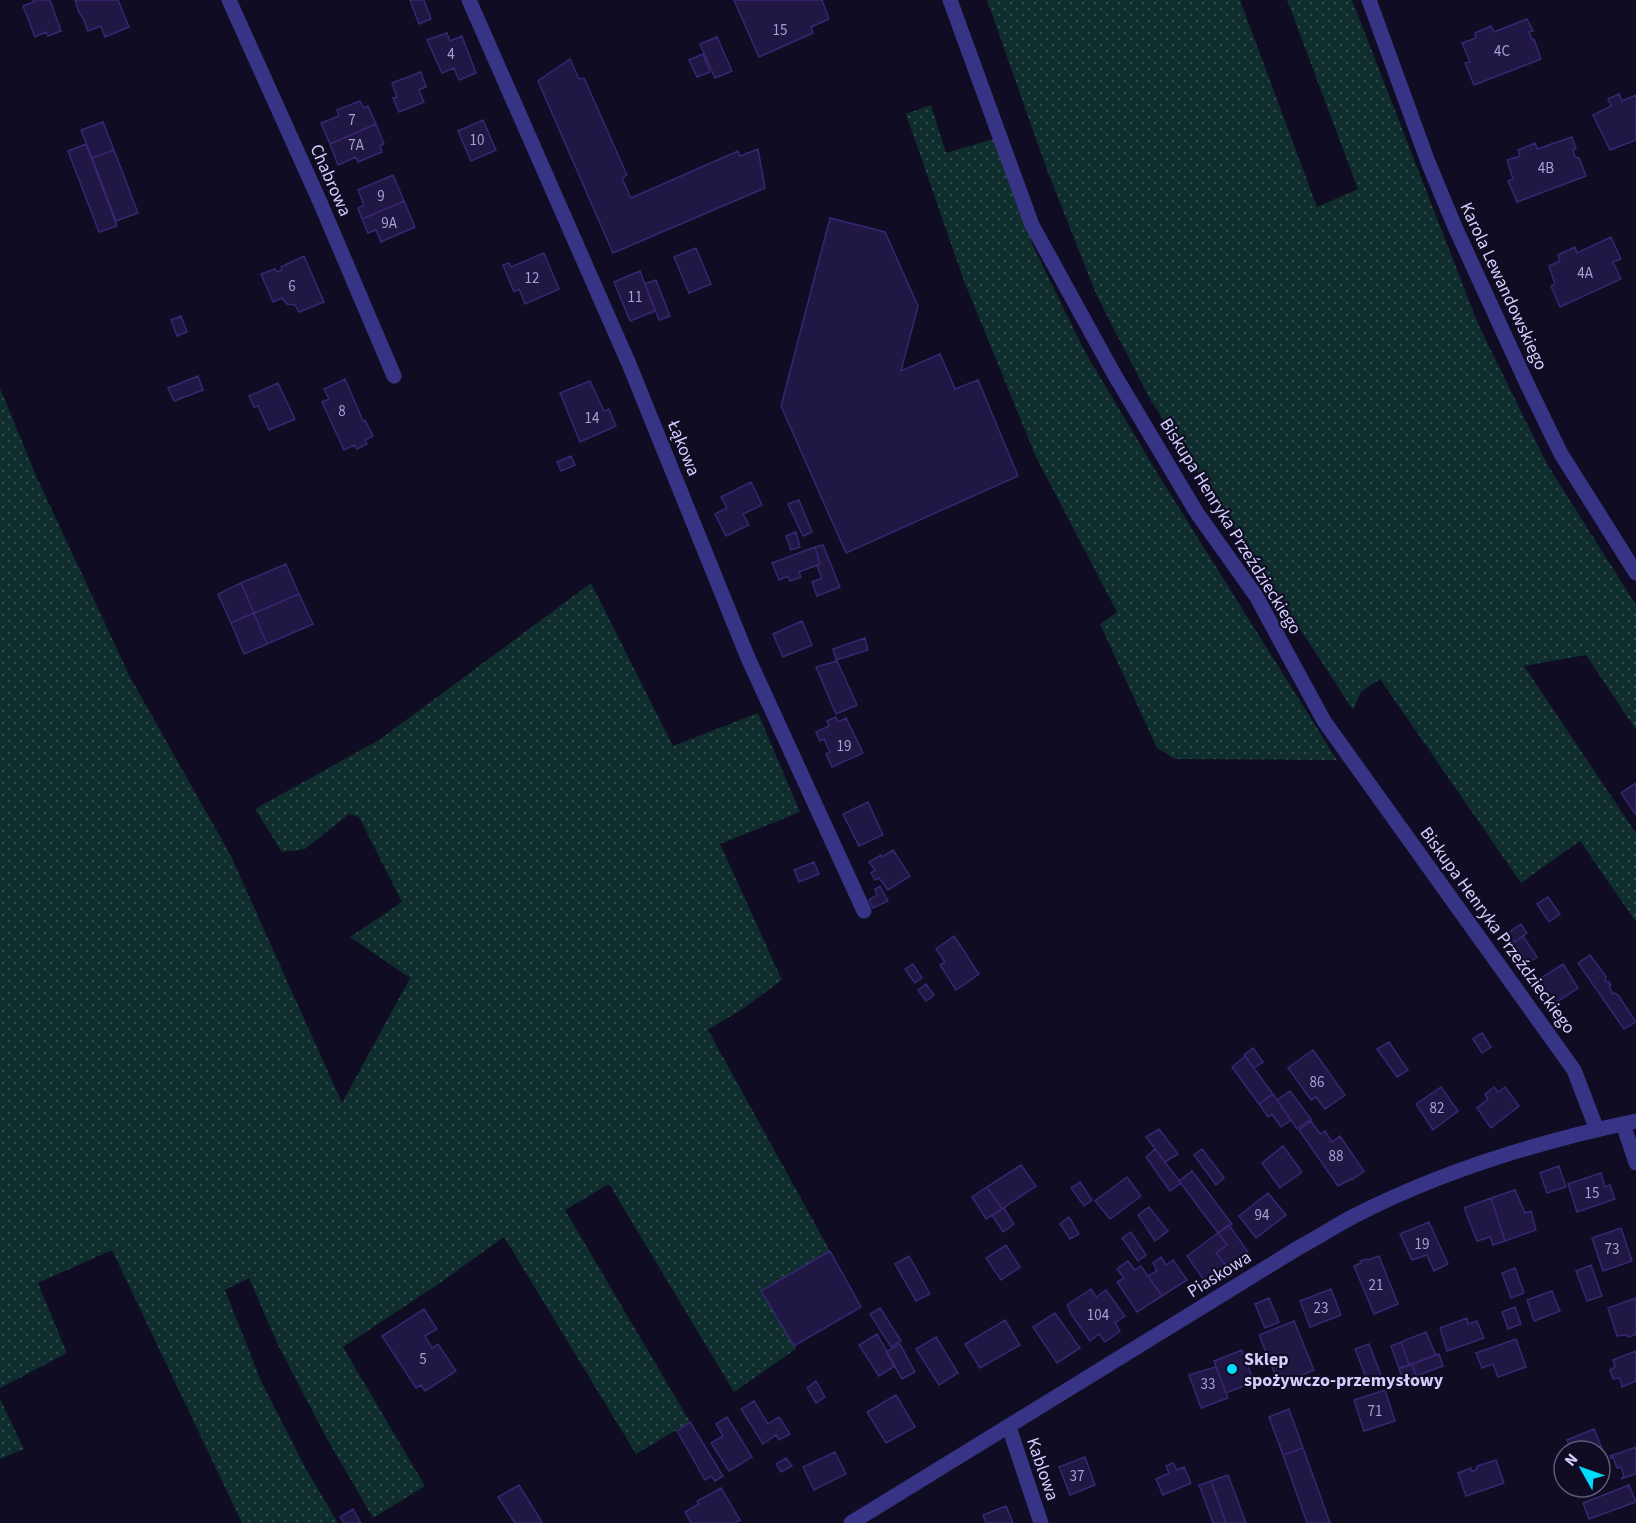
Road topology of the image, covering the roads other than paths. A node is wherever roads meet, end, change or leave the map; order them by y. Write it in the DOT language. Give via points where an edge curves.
graph roads {
  1 [pos="229,0"];
  2 [pos="469,0"];
  3 [pos="950,0"];
  4 [pos="1369,0"];
  5 [pos="394,376"];
  6 [pos="1636,573"];
  7 [pos="864,910"];
  8 [pos="1630,1122"];
  9 [pos="1597,1130"];
  10 [pos="1636,1163"];
  11 [pos="1009,1427"];
  12 [pos="851,1523"];
  13 [pos="1041,1523"];
  1 -- 5 [label="street, Chabrowa"];
  2 -- 7 [label="street, Łąkowa" via="629,364 748,657"];
  3 -- 9 [label="street, Biskupa Henryka Przeździeckiego" via="1032,225 1114,374 1197,513 1256,596 1324,721 1574,1070"];
  4 -- 6 [label="street, Karola Lewandowskiego" via="1428,162 1524,377 1561,454"];
  8 -- 9 [label="street, Piaskowa"];
  8 -- 10 [label="street"];
  9 -- 11 [label="street, Piaskowa" via="1497,1158 1354,1216"];
  11 -- 12 [label="street, Piaskowa"];
  11 -- 13 [label="street, Kablowa"];
}
